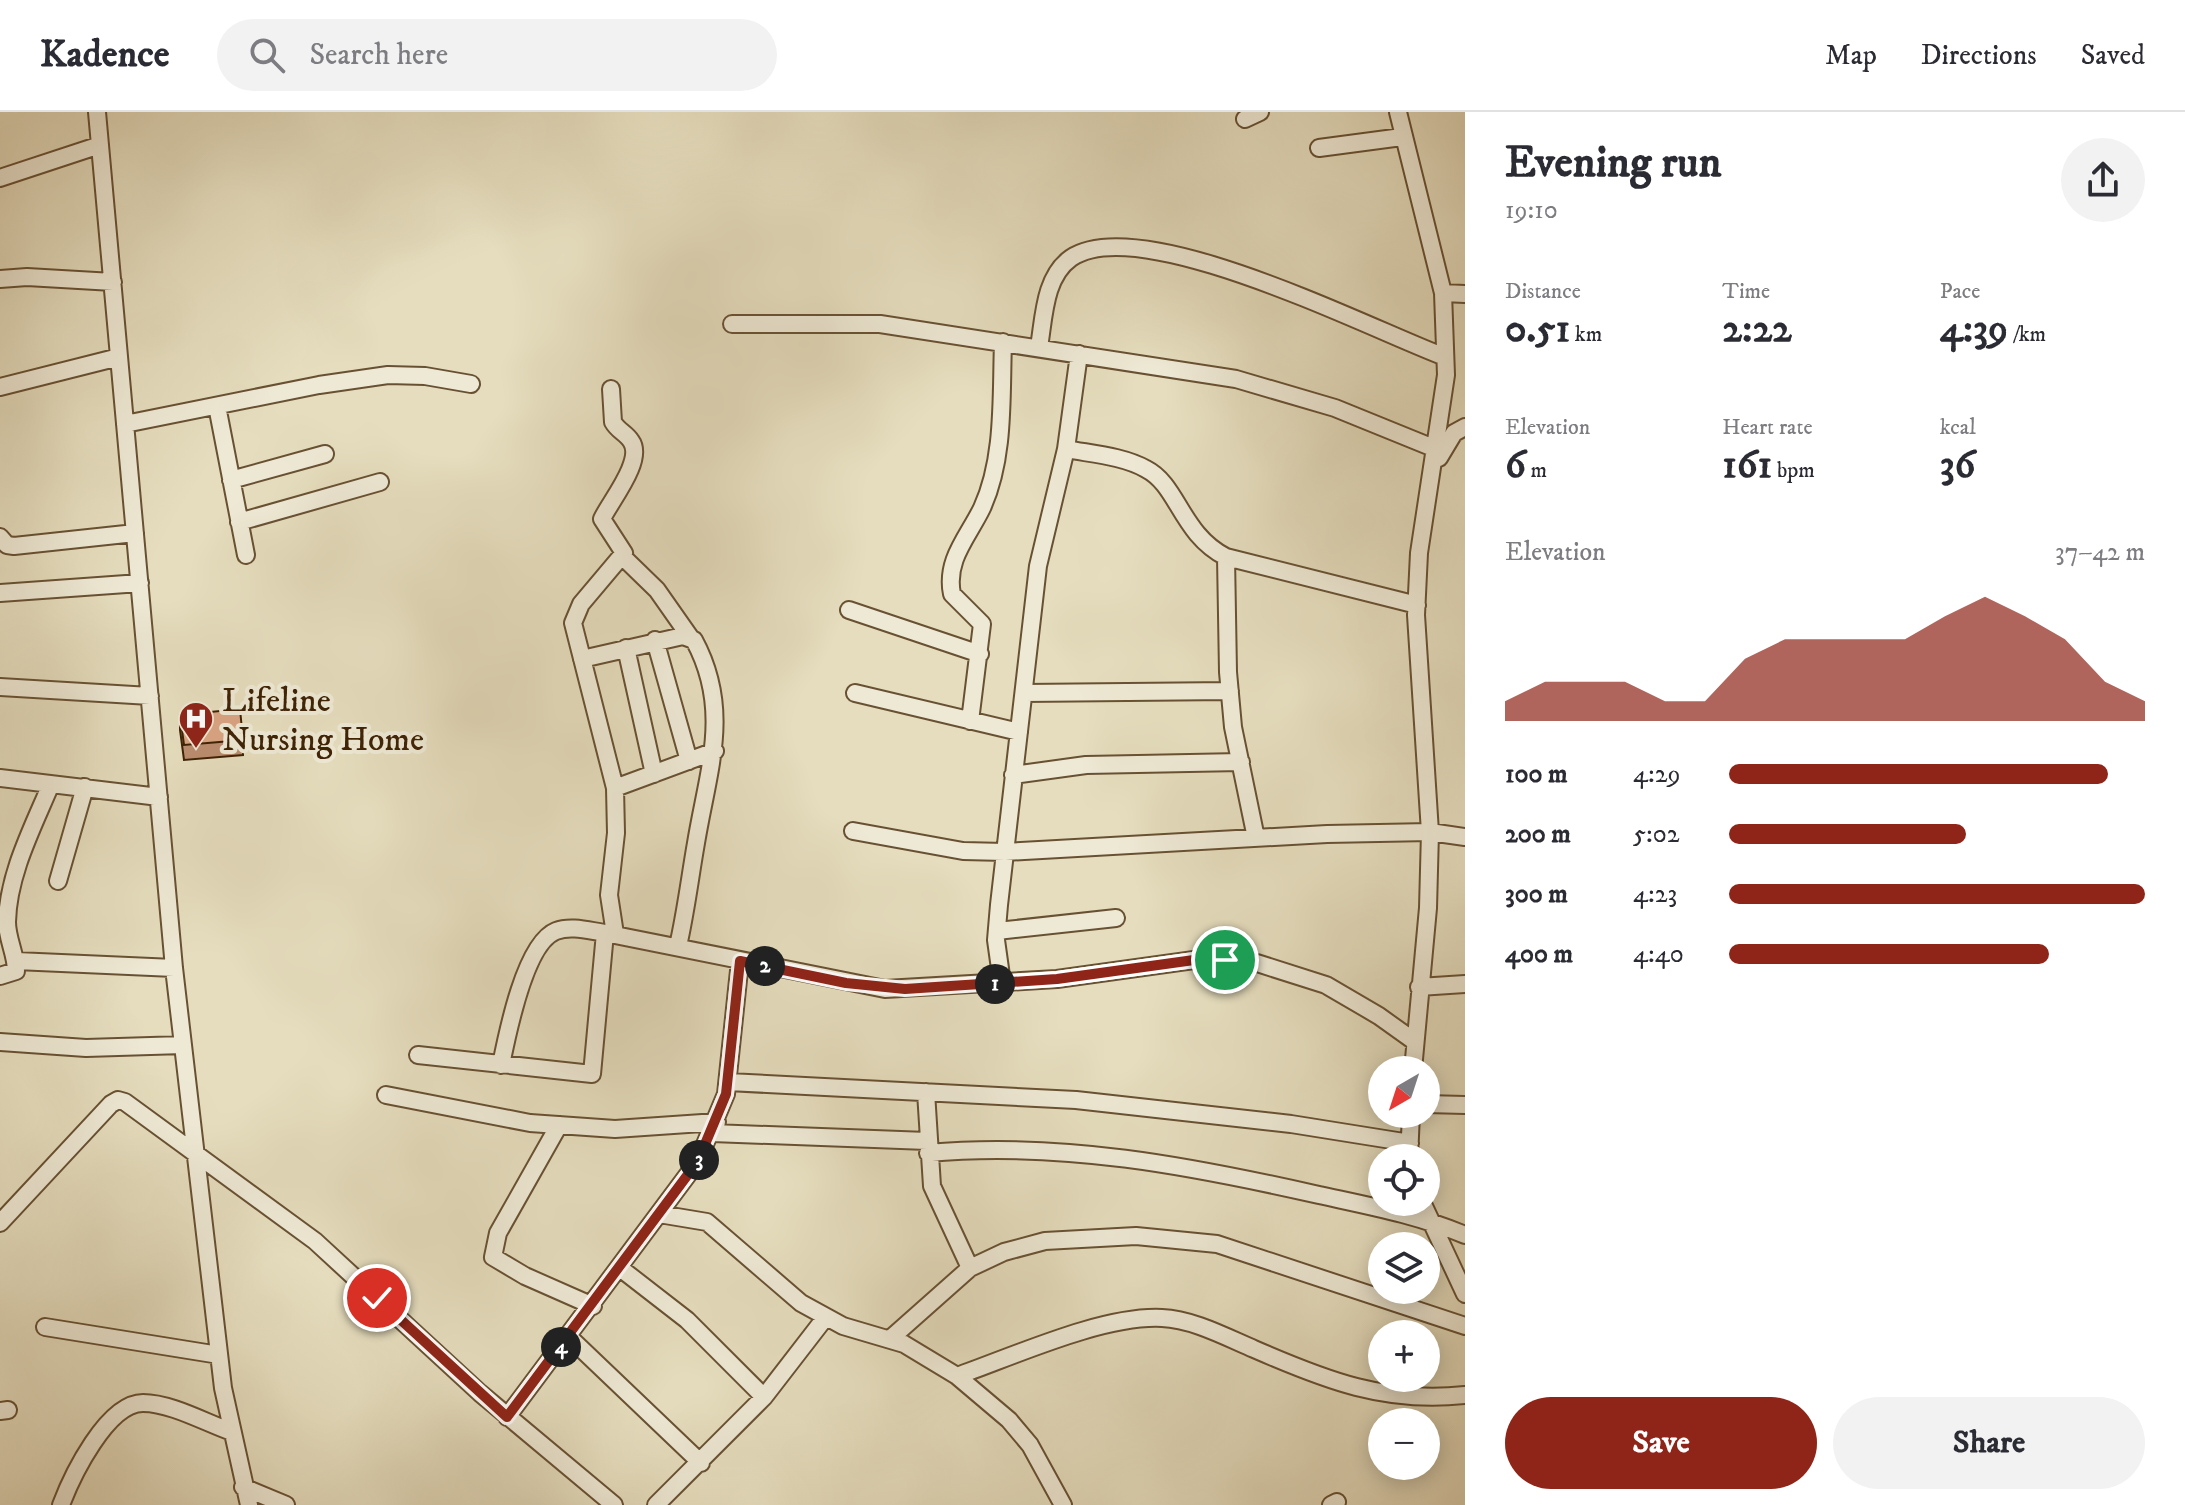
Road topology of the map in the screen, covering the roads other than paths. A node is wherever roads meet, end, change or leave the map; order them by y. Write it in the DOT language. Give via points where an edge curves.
graph roads {
  1 [pos="97,112"];
  2 [pos="1402,114"];
  3 [pos="1402,137"];
  4 [pos="100,145"];
  5 [pos="1319,148"];
  6 [pos="0,178"];
  7 [pos="0,279"];
  8 [pos="113,282"];
  9 [pos="1443,293"];
  10 [pos="1465,294"];
  11 [pos="732,324"];
  12 [pos="1003,342"];
  13 [pos="1039,347"];
  14 [pos="1079,354"];
  15 [pos="119,357"];
  16 [pos="1445,357"];
  17 [pos="471,384"];
  18 [pos="0,387"];
  19 [pos="611,389"];
  20 [pos="217,406"];
  21 [pos="125,424"];
  22 [pos="1465,427"];
  23 [pos="1066,449"];
  24 [pos="1436,449"];
  25 [pos="325,454"];
  26 [pos="1431,473"];
  27 [pos="231,480"];
  28 [pos="380,482"];
  29 [pos="239,522"];
  30 [pos="135,533"];
  31 [pos="0,537"];
  32 [pos="246,555"];
  33 [pos="622,556"];
  34 [pos="1226,557"];
  35 [pos="140,583"];
  36 [pos="0,593"];
  37 [pos="1417,605"];
  38 [pos="849,610"];
  39 [pos="690,637"];
  40 [pos="655,640"];
  41 [pos="626,648"];
  42 [pos="980,654"];
  43 [pos="582,659"];
  44 [pos="0,687"];
  45 [pos="1230,691"];
  46 [pos="855,693"];
  47 [pos="1024,693"];
  48 [pos="150,696"];
  49 [pos="970,721"];
  50 [pos="1019,732"];
  51 [pos="715,751"];
  52 [pos="689,761"];
  53 [pos="1241,762"];
  54 [pos="654,774"];
  55 [pos="1013,775"];
  56 [pos="0,778"];
  57 [pos="51,784"];
  58 [pos="85,787"];
  59 [pos="615,788"];
  60 [pos="159,797"];
  61 [pos="853,831"];
  62 [pos="1430,832"];
  63 [pos="1465,837"];
  64 [pos="1256,838"];
  65 [pos="1005,852"];
  66 [pos="58,881"];
  67 [pos="1116,918"];
  68 [pos="997,931"];
  69 [pos="610,934"];
  70 [pos="678,946"];
  71 [pos="16,961"];
  72 [pos="740,961"];
  73 [pos="174,968"];
  74 [pos="0,976"];
  75 [pos="1002,983"];
  76 [pos="1465,984"];
  77 [pos="1419,987"];
  78 [pos="1414,1041"];
  79 [pos="0,1042"];
  80 [pos="183,1045"];
  81 [pos="418,1055"];
  82 [pos="1413,1056"];
  83 [pos="501,1065"];
  84 [pos="728,1082"];
  85 [pos="926,1092"];
  86 [pos="386,1095"];
  87 [pos="1440,1104"];
  88 [pos="1465,1105"];
  89 [pos="559,1125"];
  90 [pos="714,1128"];
  91 [pos="1379,1144"];
  92 [pos="928,1147"];
  93 [pos="196,1151"];
  94 [pos="659,1214"];
  95 [pos="1427,1216"];
  96 [pos="1429,1220"];
  97 [pos="0,1223"];
  98 [pos="1465,1235"];
  99 [pos="620,1268"];
  100 [pos="970,1268"];
  101 [pos="1465,1294"];
  102 [pos="593,1306"];
  103 [pos="825,1318"];
  104 [pos="1465,1326"];
  105 [pos="45,1327"];
  106 [pos="569,1337"];
  107 [pos="890,1339"];
  108 [pos="219,1355"];
  109 [pos="957,1376"];
  110 [pos="1465,1395"];
  111 [pos="764,1397"];
  112 [pos="507,1417"];
  113 [pos="232,1432"];
  114 [pos="701,1463"];
  115 [pos="243,1487"];
  116 [pos="61,1505"];
  117 [pos="249,1505"];
  118 [pos="286,1505"];
  119 [pos="614,1505"];
  120 [pos="656,1505"];
  121 [pos="1063,1505"];
  1 -- 4 [label="street"];
  2 -- 3 [label="street"];
  3 -- 5 [label="street"];
  3 -- 9 [label="street"];
  4 -- 6 [label="street"];
  4 -- 8 [label="street"];
  7 -- 8 [label="street"];
  8 -- 15 [label="street"];
  9 -- 10 [label="street"];
  9 -- 16 [label="street"];
  11 -- 12 [label="street" via="880,324"];
  12 -- 13 [label="street"];
  12 -- 42 [label="street" via="995,462 982,507 956,555 950,584 952,594 982,624"];
  13 -- 14 [label="street"];
  13 -- 16 [label="street" via="1048,292 1059,270 1091,249 1126,248 1253,275"];
  14 -- 23 [label="street"];
  14 -- 24 [label="street" via="1236,379 1335,408"];
  15 -- 18 [label="street"];
  15 -- 21 [label="street"];
  16 -- 24 [label="street"];
  17 -- 20 [label="street" via="388,375"];
  19 -- 33 [label="street" via="613,422 633,445 621,491 602,519 622,546"];
  20 -- 21 [label="street"];
  20 -- 27 [label="street"];
  21 -- 30 [label="street"];
  22 -- 26 [label="street" via="1454,433"];
  23 -- 34 [label="street" via="1147,469 1160,479 1194,532"];
  23 -- 47 [label="street" via="1038,566"];
  24 -- 26 [label="street"];
  25 -- 27 [label="street"];
  26 -- 37 [label="street"];
  27 -- 29 [label="street"];
  28 -- 29 [label="street"];
  29 -- 32 [label="street"];
  30 -- 31 [label="street" via="14,546"];
  30 -- 35 [label="street"];
  33 -- 39 [label="street" via="657,590"];
  33 -- 43 [label="street" via="574,616"];
  34 -- 37 [label="street"];
  34 -- 45 [label="street"];
  35 -- 36 [label="street"];
  35 -- 48 [label="street"];
  37 -- 62 [label="street"];
  38 -- 42 [label="street"];
  39 -- 40 [label="street"];
  39 -- 51 [label="street" via="708,675"];
  40 -- 41 [label="street"];
  40 -- 52 [label="street"];
  41 -- 43 [label="street"];
  41 -- 54 [label="street"];
  42 -- 49 [label="street"];
  43 -- 59 [label="street"];
  44 -- 48 [label="street"];
  45 -- 47 [label="street"];
  45 -- 53 [label="street"];
  46 -- 49 [label="street"];
  47 -- 50 [label="street"];
  48 -- 60 [label="street"];
  49 -- 50 [label="street"];
  50 -- 55 [label="street"];
  51 -- 52 [label="street"];
  51 -- 70 [label="street"];
  52 -- 54 [label="street"];
  53 -- 55 [label="street" via="1086,765"];
  53 -- 64 [label="street"];
  54 -- 59 [label="street"];
  55 -- 65 [label="street"];
  56 -- 57 [label="street"];
  57 -- 58 [label="street"];
  57 -- 71 [label="street" via="9,906 8,938"];
  58 -- 60 [label="street"];
  58 -- 66 [label="street"];
  59 -- 69 [label="street"];
  60 -- 73 [label="street"];
  61 -- 65 [label="street" via="951,849"];
  62 -- 63 [label="street"];
  62 -- 64 [label="street"];
  62 -- 77 [label="street"];
  64 -- 65 [label="street"];
  65 -- 68 [label="street"];
  67 -- 68 [label="street"];
  68 -- 75 [label="street"];
  69 -- 70 [label="street"];
  69 -- 83 [label="street" via="566,928 552,932 542,944 520,990"];
  69 -- 83 [label="street" via="592,1074"];
  70 -- 72 [label="street"];
  71 -- 73 [label="street"];
  71 -- 74 [label="street" via="15,974"];
  72 -- 75 [label="street" via="885,989"];
  72 -- 84 [label="street"];
  73 -- 80 [label="street"];
  75 -- 78 [label="street" via="1194,960 1257,963 1326,985"];
  76 -- 77 [label="street"];
  77 -- 78 [label="street"];
  78 -- 82 [label="street"];
  79 -- 80 [label="street" via="86,1048"];
  80 -- 93 [label="street"];
  81 -- 83 [label="street"];
  84 -- 85 [label="street"];
  84 -- 90 [label="street"];
  85 -- 91 [label="street" via="1076,1100 1291,1124"];
  85 -- 92 [label="street"];
  86 -- 89 [label="street"];
  87 -- 88 [label="street"];
  89 -- 90 [label="street"];
  89 -- 102 [label="street" via="498,1233 493,1257"];
  90 -- 92 [label="street"];
  90 -- 94 [label="street" via="698,1161"];
  92 -- 96 [label="street" via="1045,1149 1131,1160"];
  92 -- 100 [label="street" via="932,1186"];
  93 -- 97 [label="street" via="118,1100"];
  93 -- 108 [label="street"];
  93 -- 112 [label="street" via="315,1241"];
  94 -- 99 [label="street"];
  94 -- 103 [label="street" via="707,1222"];
  95 -- 96 [label="street"];
  96 -- 98 [label="street"];
  96 -- 101 [label="street"];
  99 -- 102 [label="street"];
  99 -- 111 [label="street" via="687,1320"];
  100 -- 104 [label="street" via="1045,1241 1136,1236 1217,1244"];
  100 -- 107 [label="street"];
  102 -- 106 [label="street"];
  103 -- 107 [label="street"];
  103 -- 111 [label="street"];
  105 -- 108 [label="street"];
  106 -- 112 [label="street"];
  106 -- 114 [label="street"];
  107 -- 109 [label="street"];
  108 -- 113 [label="street"];
  109 -- 110 [label="street" via="1119,1322 1163,1317 1382,1395"];
  109 -- 121 [label="street" via="1030,1445"];
  111 -- 114 [label="street"];
  112 -- 119 [label="street"];
  113 -- 115 [label="street"];
  113 -- 116 [label="street" via="143,1403 125,1408 101,1432"];
  114 -- 120 [label="street"];
  115 -- 117 [label="street"];
  115 -- 118 [label="street"];
}
